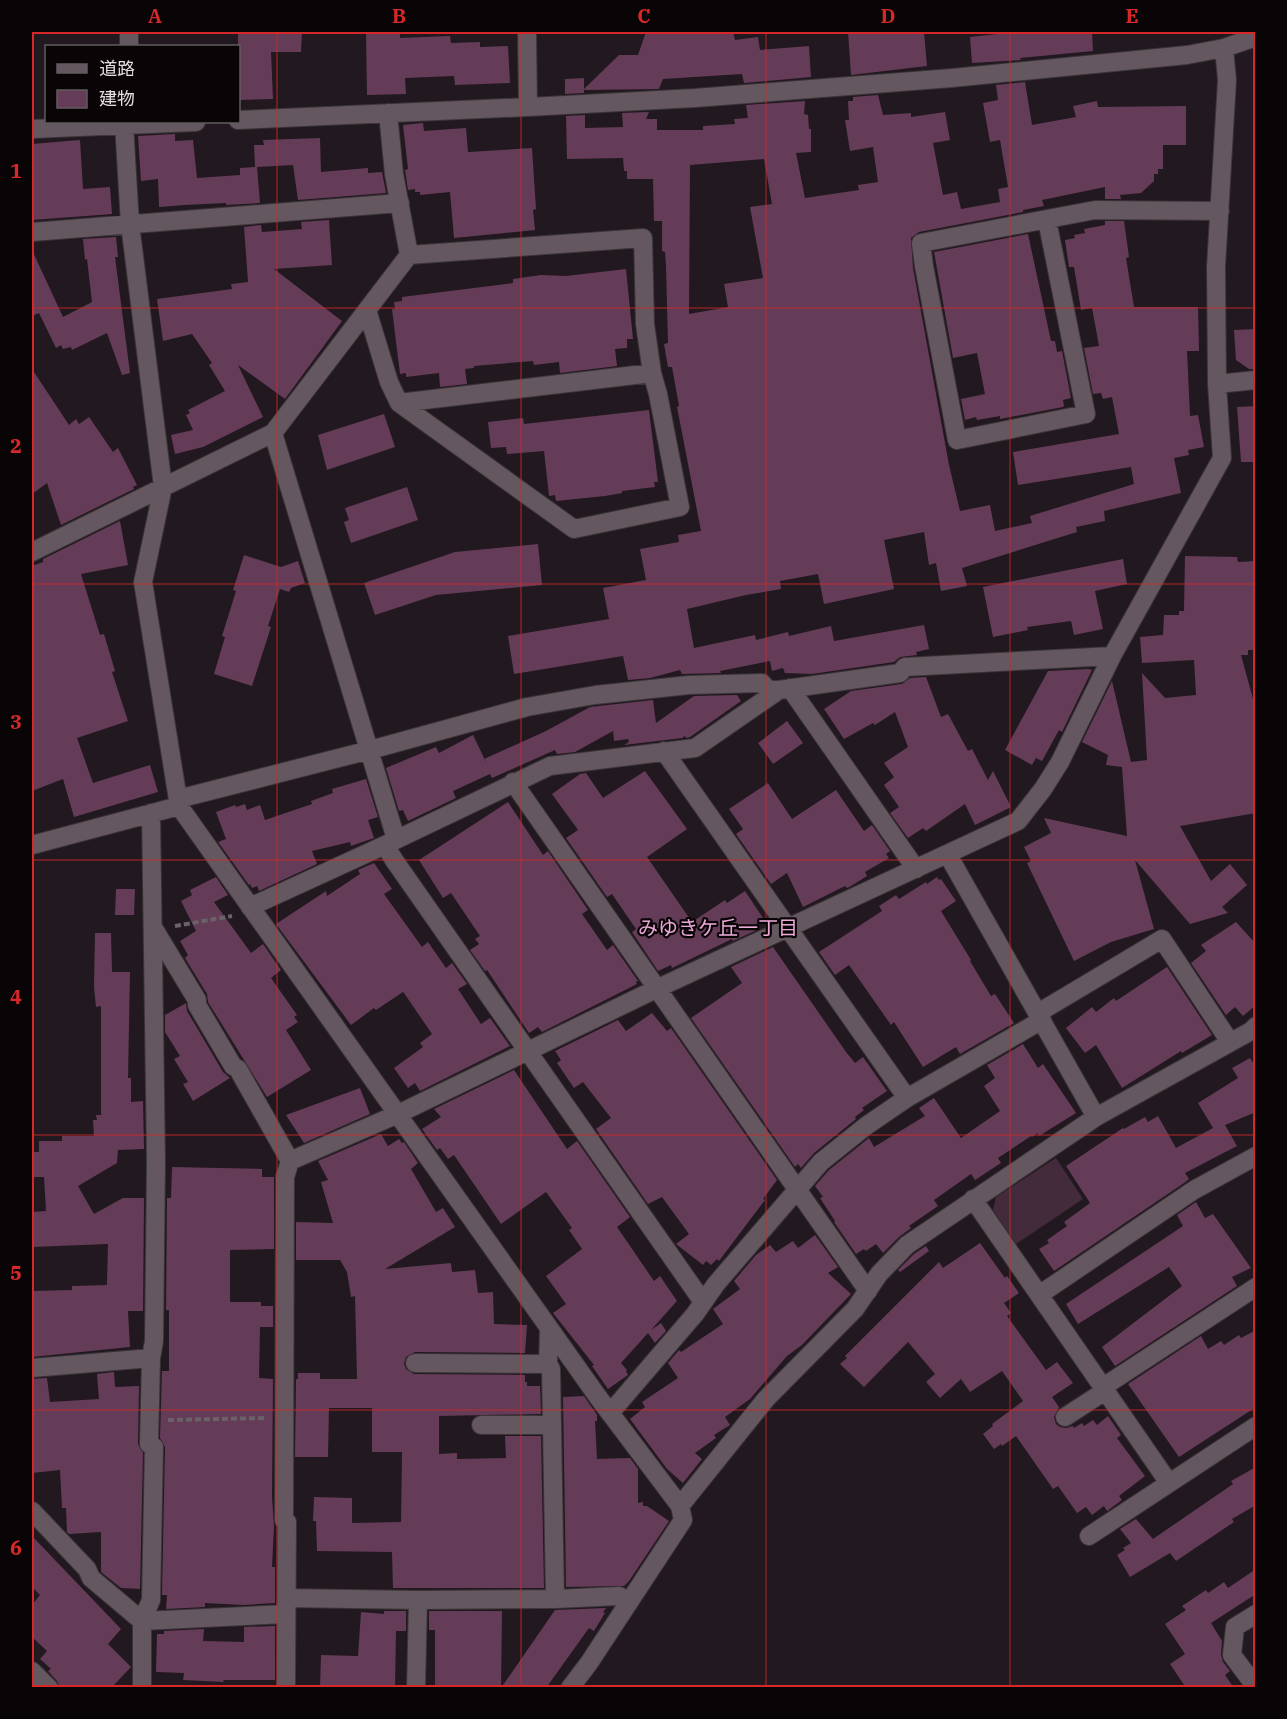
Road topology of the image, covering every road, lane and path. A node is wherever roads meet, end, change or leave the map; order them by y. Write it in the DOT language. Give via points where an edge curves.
graph roads {
  1 [pos="527,32"];
  2 [pos="1256,37"];
  3 [pos="1224,48"];
  4 [pos="528,107"];
  5 [pos="388,113"];
  6 [pos="240,120"];
  7 [pos="128,123"];
  8 [pos="32,129"];
  9 [pos="400,203"];
  10 [pos="1220,210"];
  11 [pos="1047,220"];
  12 [pos="130,224"];
  13 [pos="32,232"];
  14 [pos="409,255"];
  15 [pos="367,310"];
  16 [pos="652,373"];
  17 [pos="1256,380"];
  18 [pos="1217,384"];
  19 [pos="399,403"];
  20 [pos="273,433"];
  21 [pos="163,487"];
  22 [pos="32,552"];
  23 [pos="1112,656"];
  24 [pos="784,689"];
  25 [pos="370,750"];
  26 [pos="664,752"];
  27 [pos="513,782"];
  28 [pos="179,802"];
  29 [pos="151,813"];
  30 [pos="391,842"];
  31 [pos="32,845"];
  32 [pos="948,855"];
  33 [pos="916,868"];
  34 [pos="252,909"];
  35 [pos="787,928"];
  36 [pos="154,929"];
  37 [pos="656,989"];
  38 [pos="1040,1016"];
  39 [pos="1256,1026"];
  40 [pos="1230,1042"];
  41 [pos="528,1051"];
  42 [pos="907,1098"];
  43 [pos="398,1114"];
  44 [pos="1096,1117"];
  45 [pos="1256,1156"];
  46 [pos="290,1161"];
  47 [pos="797,1190"];
  48 [pos="973,1199"];
  49 [pos="1256,1287"];
  50 [pos="868,1292"];
  51 [pos="1039,1295"];
  52 [pos="704,1302"];
  53 [pos="549,1328"];
  54 [pos="151,1358"];
  55 [pos="415,1363"];
  56 [pos="548,1364"];
  57 [pos="32,1368"];
  58 [pos="1104,1389"];
  59 [pos="611,1412"];
  60 [pos="1065,1417"];
  61 [pos="285,1418"];
  62 [pos="150,1421"];
  63 [pos="481,1425"];
  64 [pos="551,1425"];
  65 [pos="1256,1426"];
  66 [pos="1169,1483"];
  67 [pos="680,1506"];
  68 [pos="32,1510"];
  69 [pos="1089,1536"];
  70 [pos="555,1599"];
  71 [pos="418,1600"];
  72 [pos="629,1602"];
  73 [pos="286,1606"];
  74 [pos="1256,1614"];
  75 [pos="142,1621"];
  76 [pos="32,1671"];
  77 [pos="49,1688"];
  78 [pos="142,1688"];
  79 [pos="286,1688"];
  80 [pos="416,1688"];
  81 [pos="570,1688"];
  82 [pos="1256,1688"];
  1 -- 4 [label="street"];
  2 -- 3 [label="street"];
  3 -- 4 [label="street" via="952,78"];
  3 -- 10 [label="street" via="1227,80"];
  4 -- 5 [label="street"];
  5 -- 6 [label="street"];
  5 -- 9 [label="street"];
  7 -- 8 [label="street"];
  7 -- 12 [label="street"];
  9 -- 12 [label="street"];
  9 -- 14 [label="street"];
  10 -- 11 [label="street" via="1095,210"];
  10 -- 18 [label="street" via="1216,267"];
  11 -- 11 [label="street" via="921,243 957,440 1086,414"];
  12 -- 13 [label="street"];
  12 -- 21 [label="street"];
  14 -- 15 [label="street"];
  14 -- 16 [label="street" via="643,238 645,324"];
  15 -- 19 [label="street"];
  15 -- 20 [label="street"];
  16 -- 19 [label="street"];
  16 -- 19 [label="street" via="680,507 574,529"];
  17 -- 18 [label="street"];
  18 -- 23 [label="street" via="1222,458"];
  20 -- 21 [label="street"];
  20 -- 25 [label="street"];
  21 -- 22 [label="street"];
  21 -- 28 [label="street" via="143,582"];
  23 -- 24 [label="street" via="905,667 900,673"];
  23 -- 32 [label="street" via="1060,762 1018,821"];
  24 -- 25 [label="street" via="768,690 762,683 689,685 595,695 527,707"];
  24 -- 26 [label="street" via="695,748"];
  24 -- 33 [label="street"];
  25 -- 28 [label="street"];
  25 -- 30 [label="street"];
  26 -- 27 [label="street" via="550,765"];
  26 -- 35 [label="street"];
  27 -- 30 [label="street"];
  27 -- 37 [label="street"];
  28 -- 29 [label="street"];
  28 -- 34 [label="street"];
  29 -- 31 [label="street"];
  29 -- 36 [label="street"];
  30 -- 34 [label="street"];
  30 -- 41 [label="street" via="394,860"];
  32 -- 33 [label="street"];
  32 -- 38 [label="street"];
  33 -- 35 [label="street"];
  34 -- 36 [label="path" via="191,925"];
  34 -- 43 [label="street"];
  35 -- 37 [label="street"];
  35 -- 42 [label="street"];
  36 -- 46 [label="street"];
  36 -- 54 [label="street" via="156,1172"];
  37 -- 41 [label="street"];
  37 -- 47 [label="street"];
  38 -- 40 [label="street" via="1162,939"];
  38 -- 42 [label="street"];
  38 -- 44 [label="street"];
  39 -- 40 [label="street"];
  40 -- 44 [label="street"];
  41 -- 43 [label="street"];
  41 -- 52 [label="street"];
  42 -- 47 [label="street" via="821,1162"];
  43 -- 46 [label="street"];
  43 -- 53 [label="street"];
  44 -- 48 [label="street"];
  45 -- 51 [label="street" via="1194,1190"];
  46 -- 61 [label="street" via="285,1177"];
  47 -- 50 [label="street"];
  47 -- 52 [label="street"];
  48 -- 50 [label="street" via="907,1245 879,1274"];
  48 -- 51 [label="street"];
  49 -- 58 [label="street"];
  50 -- 67 [label="street" via="766,1399"];
  51 -- 58 [label="street"];
  52 -- 59 [label="street"];
  53 -- 56 [label="street"];
  53 -- 59 [label="street"];
  54 -- 57 [label="street"];
  54 -- 62 [label="street"];
  55 -- 56 [label="street"];
  56 -- 64 [label="street"];
  58 -- 60 [label="street"];
  58 -- 66 [label="street"];
  59 -- 67 [label="street"];
  61 -- 62 [label="path"];
  61 -- 73 [label="street"];
  62 -- 75 [label="street" via="149,1444 154,1447 151,1600"];
  63 -- 64 [label="street"];
  64 -- 70 [label="street"];
  65 -- 66 [label="street"];
  66 -- 69 [label="street"];
  67 -- 72 [label="street" via="683,1520"];
  68 -- 75 [label="street" via="91,1578"];
  70 -- 71 [label="street"];
  70 -- 72 [label="street" via="619,1596"];
  71 -- 73 [label="street"];
  71 -- 80 [label="street"];
  72 -- 81 [label="street"];
  73 -- 75 [label="street"];
  73 -- 79 [label="street"];
  74 -- 82 [label="street" via="1235,1627 1232,1655"];
  75 -- 78 [label="street"];
  76 -- 77 [label="street"];
}
